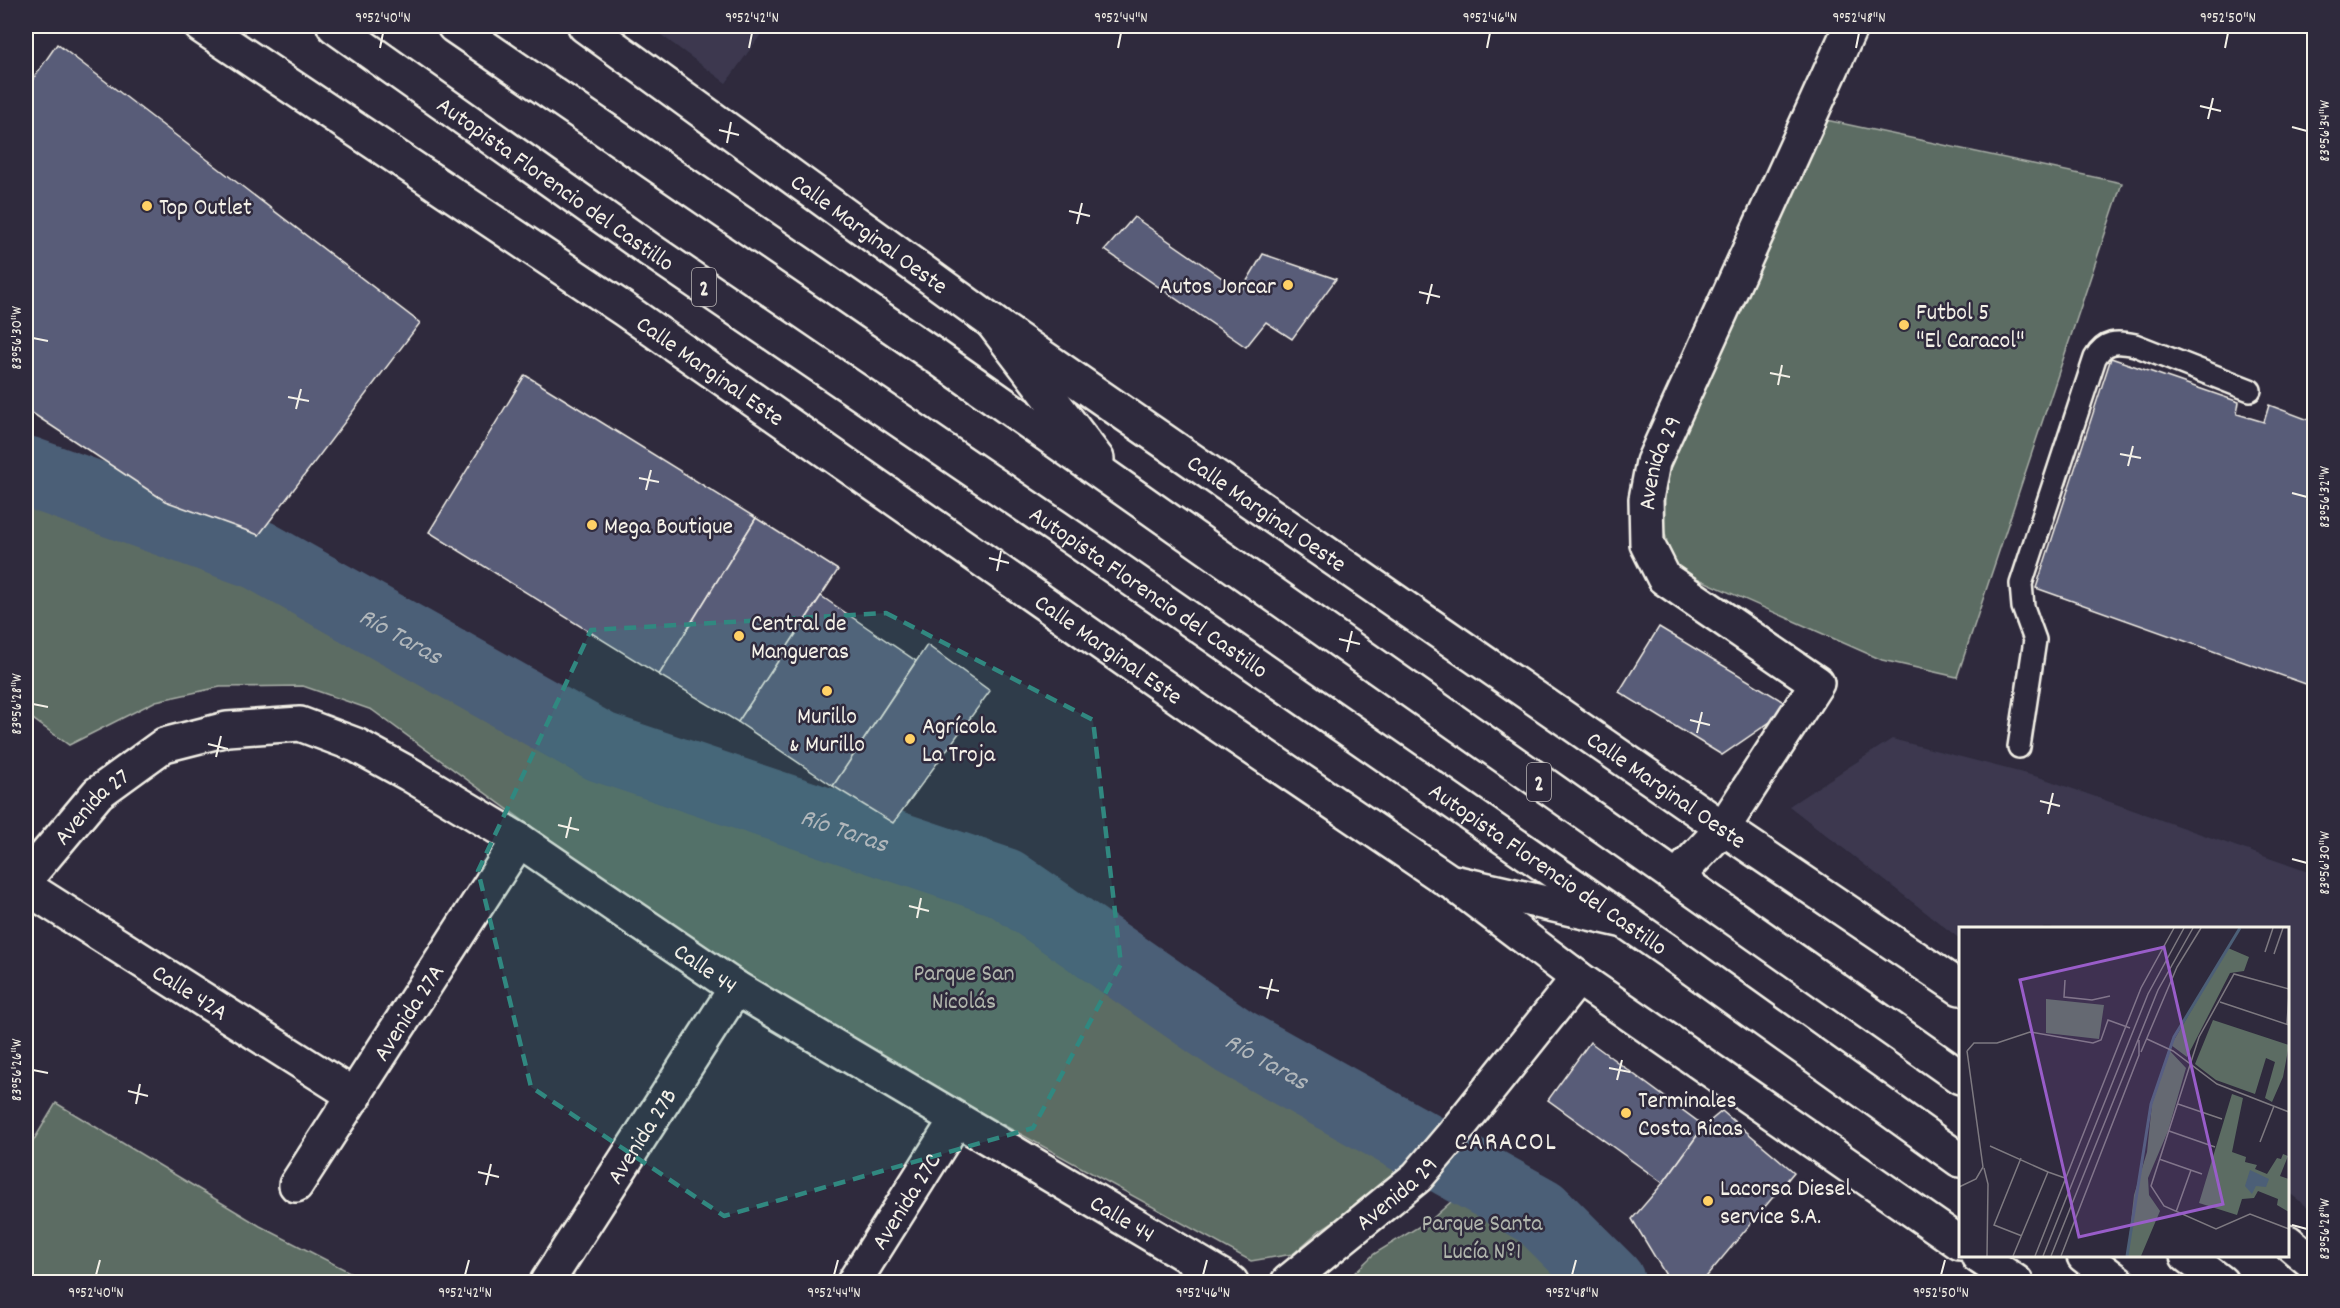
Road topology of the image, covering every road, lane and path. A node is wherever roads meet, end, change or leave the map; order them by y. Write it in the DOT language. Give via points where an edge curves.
graph roads {
  1 [pos="201,26"];
  2 [pos="334,26"];
  3 [pos="454,26"];
  4 [pos="585,26"];
  5 [pos="1851,26"];
  6 [pos="992,322"];
  7 [pos="2250,390"];
  8 [pos="1119,486"];
  9 [pos="164,745"];
  10 [pos="2019,747"];
  11 [pos="1723,828"];
  12 [pos="519,840"];
  13 [pos="1676,878"];
  14 [pos="26,879"];
  15 [pos="1449,880"];
  16 [pos="26,887"];
  17 [pos="1623,921"];
  18 [pos="1578,978"];
  19 [pos="1959,987"];
  20 [pos="736,988"];
  21 [pos="1959,1076"];
  22 [pos="355,1096"];
  23 [pos="957,1120"];
  24 [pos="1959,1159"];
  25 [pos="296,1185"];
  26 [pos="1959,1242"];
  27 [pos="2289,1243"];
  28 [pos="1979,1257"];
  29 [pos="2085,1257"];
  30 [pos="2188,1257"];
  31 [pos="2314,1264"];
  32 [pos="547,1282"];
  33 [pos="854,1282"];
  34 [pos="1231,1282"];
  35 [pos="1288,1282"];
  36 [pos="2016,1282"];
  37 [pos="2118,1282"];
  38 [pos="2221,1282"];
  1 -- 15 [label="main road, Calle Marginal Este" via="625,310 1210,719"];
  2 -- 17 [label="main road, Autopista Florencio del Castillo / 2" via="650,250"];
  3 -- 8 [label="main road, 2"];
  4 -- 6 [label="main road, Calle Marginal Oeste"];
  5 -- 11 [label="main road, Avenida 29" via="1653,462 1646,499 1647,544 1664,578 1817,683"];
  6 -- 8 [label="main road"];
  6 -- 11 [label="main road, Calle Marginal Oeste"];
  7 -- 10 [label="lane" via="2135,345 2117,341 2102,347 2095,358 2021,584 2023,607 2035,640"];
  8 -- 13 [label="main road, 2"];
  9 -- 12 [label="main road, Calle 44" via="227,729 300,724 356,745"];
  9 -- 14 [label="main road, Avenida 27" via="98,792"];
  11 -- 13 [label="main road"];
  11 -- 19 [label="main road, Calle Marginal Oeste"];
  12 -- 20 [label="main road, Calle 44"];
  12 -- 22 [label="main road, Avenida 27A"];
  13 -- 21 [label="main road, 2"];
  15 -- 17 [label="main road, Calle Marginal Este"];
  15 -- 18 [label="main road"];
  16 -- 22 [label="main road, Calle 42A"];
  17 -- 24 [label="main road, Autopista Florencio del Castillo / 2"];
  18 -- 26 [label="main road"];
  18 -- 35 [label="main road, Avenida 29" via="1417,1177"];
  20 -- 23 [label="main road, Calle 44"];
  20 -- 32 [label="main road, Avenida 27B"];
  22 -- 25 [label="main road, Avenida 27A"];
  23 -- 33 [label="main road, Avenida 27C"];
  23 -- 34 [label="main road, Calle 44"];
  27 -- 31 [label="main road"];
  28 -- 36 [label="main road"];
  29 -- 37 [label="main road"];
  30 -- 38 [label="main road"];
}
